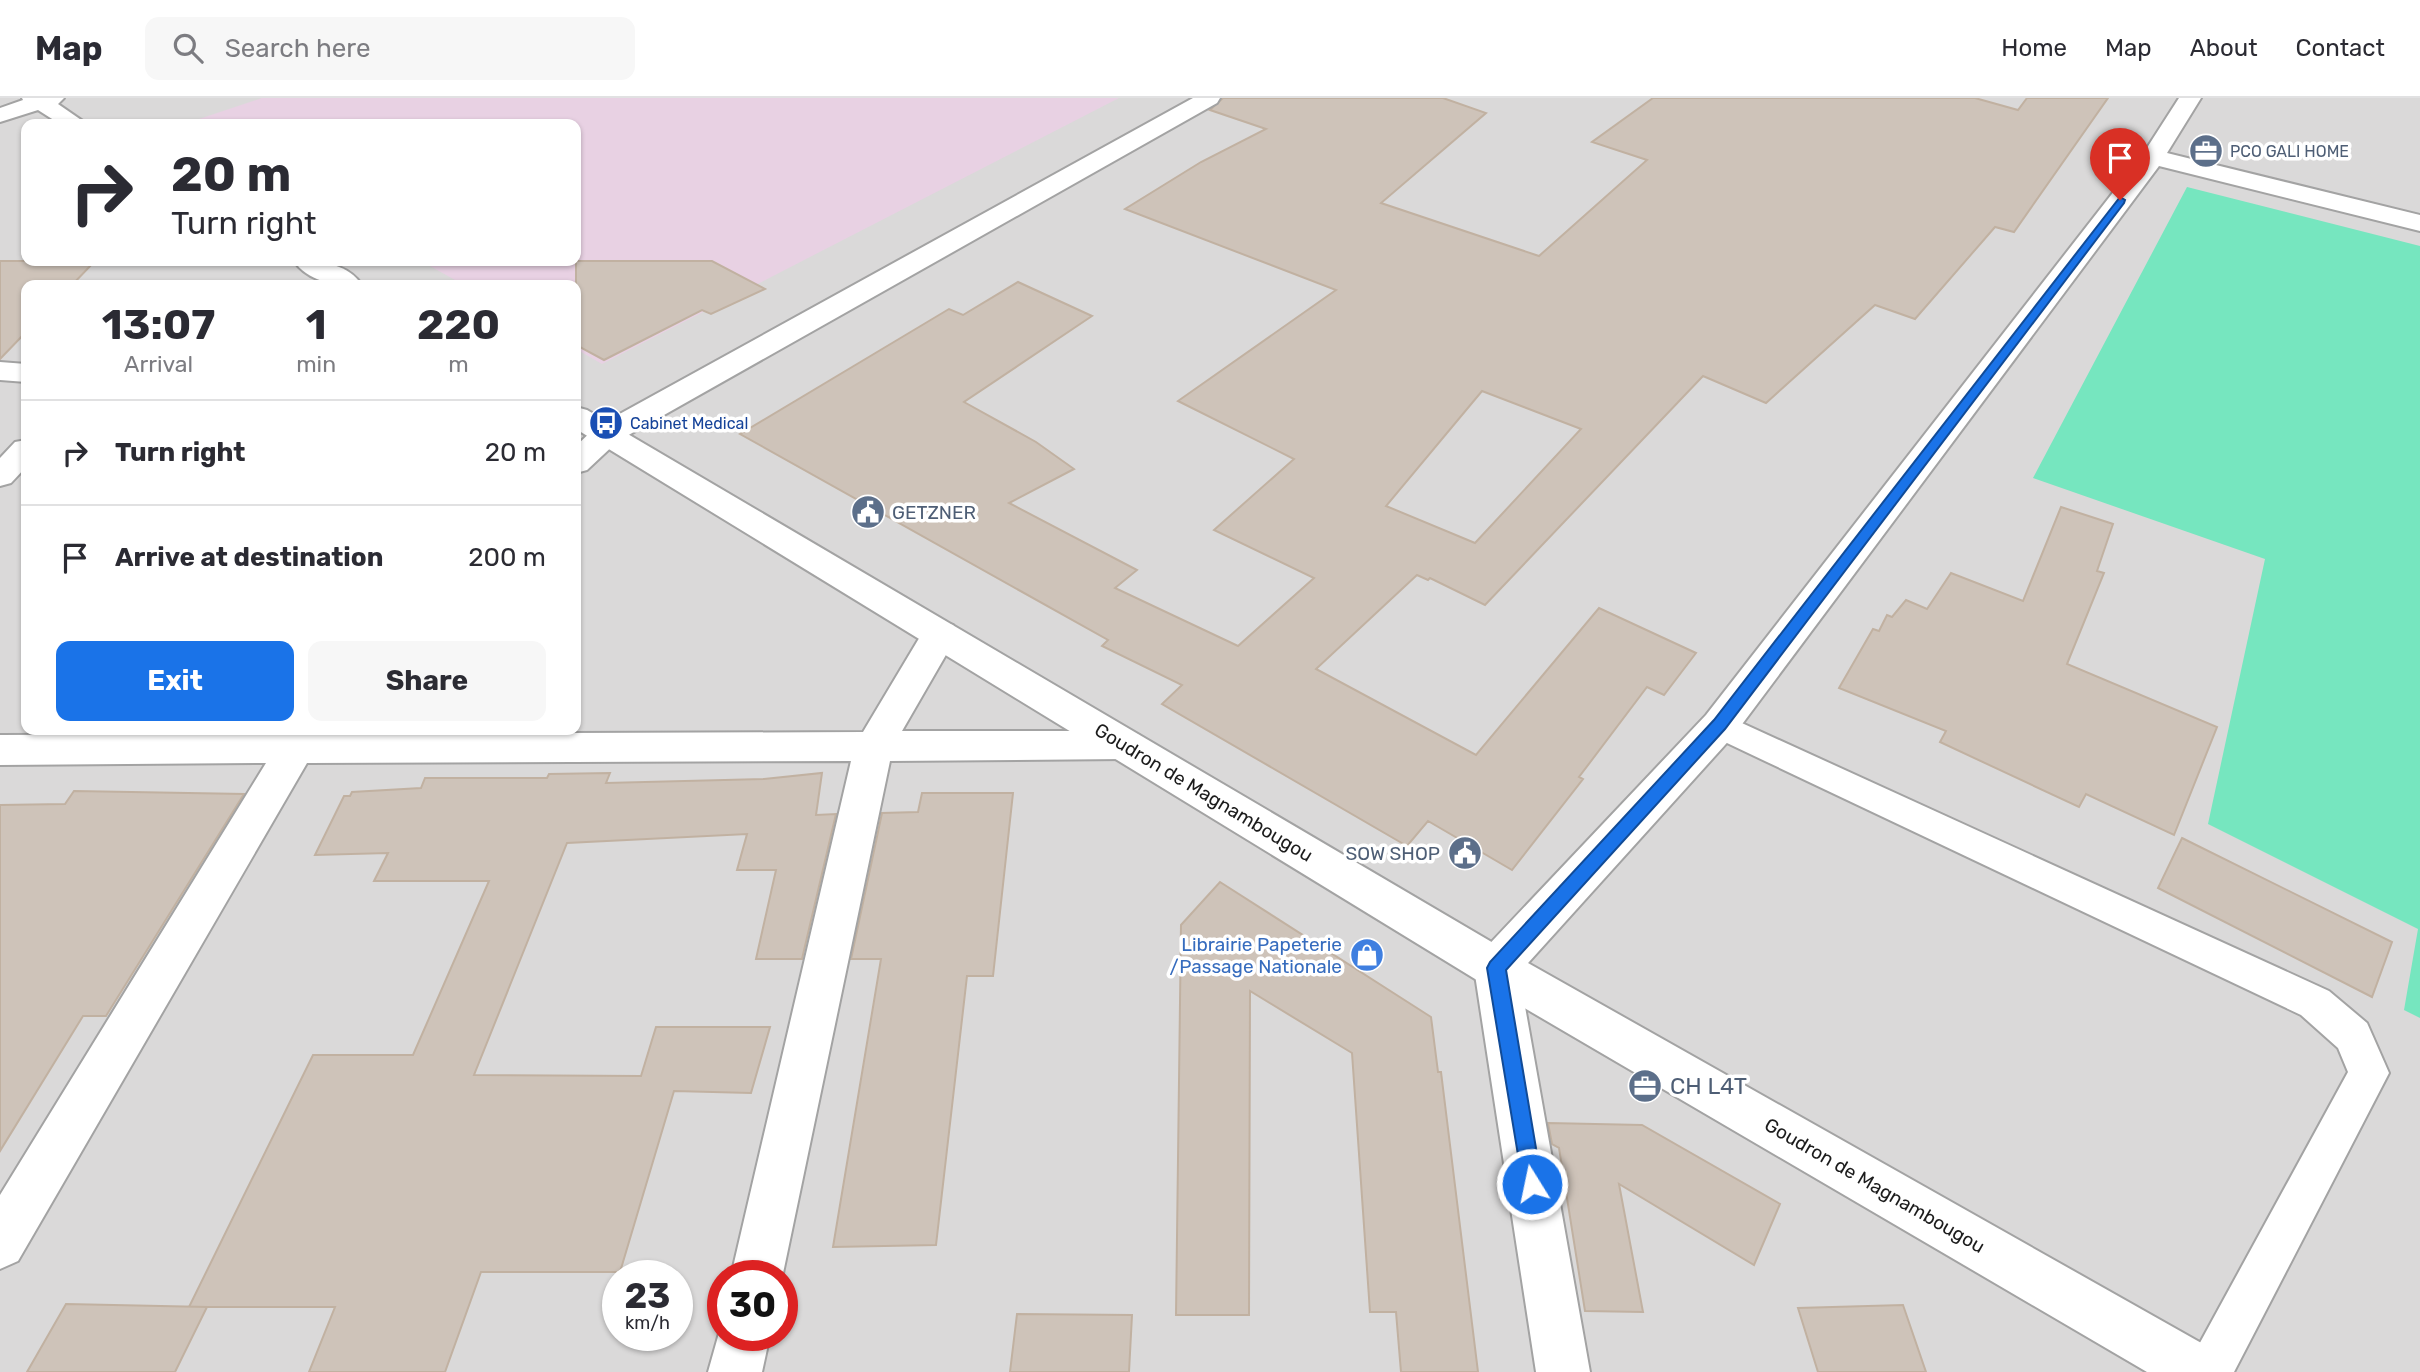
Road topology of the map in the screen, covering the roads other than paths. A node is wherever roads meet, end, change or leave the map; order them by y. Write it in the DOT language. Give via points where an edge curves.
graph roads {
  1 [pos="1209,98"];
  2 [pos="2190,98"];
  3 [pos="42,99"];
  4 [pos="0,114"];
  5 [pos="69,119"];
  6 [pos="2153,157"];
  7 [pos="2420,223"];
  8 [pos="316,266"];
  9 [pos="340,280"];
  10 [pos="0,371"];
  11 [pos="21,373"];
  12 [pos="592,425"];
  13 [pos="581,451"];
  14 [pos="21,454"];
  15 [pos="0,476"];
  16 [pos="940,634"];
  17 [pos="1720,724"];
  18 [pos="304,739"];
  19 [pos="1125,745"];
  20 [pos="874,746"];
  21 [pos="0,750"];
  22 [pos="1496,968"];
  23 [pos="0,1243"];
  24 [pos="761,1260"];
  25 [pos="740,1351"];
  26 [pos="735,1372"];
  27 [pos="1563,1372"];
  28 [pos="2200,1372"];
  29 [pos="2208,1372"];
  1 -- 12 [label="street"];
  2 -- 6 [label="street"];
  3 -- 4 [label="street"];
  3 -- 5 [label="street"];
  6 -- 7 [label="street"];
  6 -- 17 [label="street"];
  8 -- 9 [label="street"];
  10 -- 11 [label="street"];
  12 -- 13 [label="street"];
  12 -- 16 [label="street, Goudron de Magnambougou"];
  14 -- 15 [label="street"];
  16 -- 19 [label="street, Goudron de Magnambougou"];
  16 -- 20 [label="street"];
  17 -- 22 [label="street"];
  17 -- 29 [label="lane" via="2315,1003 2353,1036 2369,1073"];
  18 -- 20 [label="street"];
  18 -- 21 [label="street"];
  18 -- 23 [label="street"];
  19 -- 20 [label="street"];
  19 -- 22 [label="street, Goudron de Magnambougou"];
  20 -- 24 [label="street"];
  22 -- 27 [label="street"];
  22 -- 28 [label="street, Goudron de Magnambougou"];
  25 -- 26 [label="street"];
}
